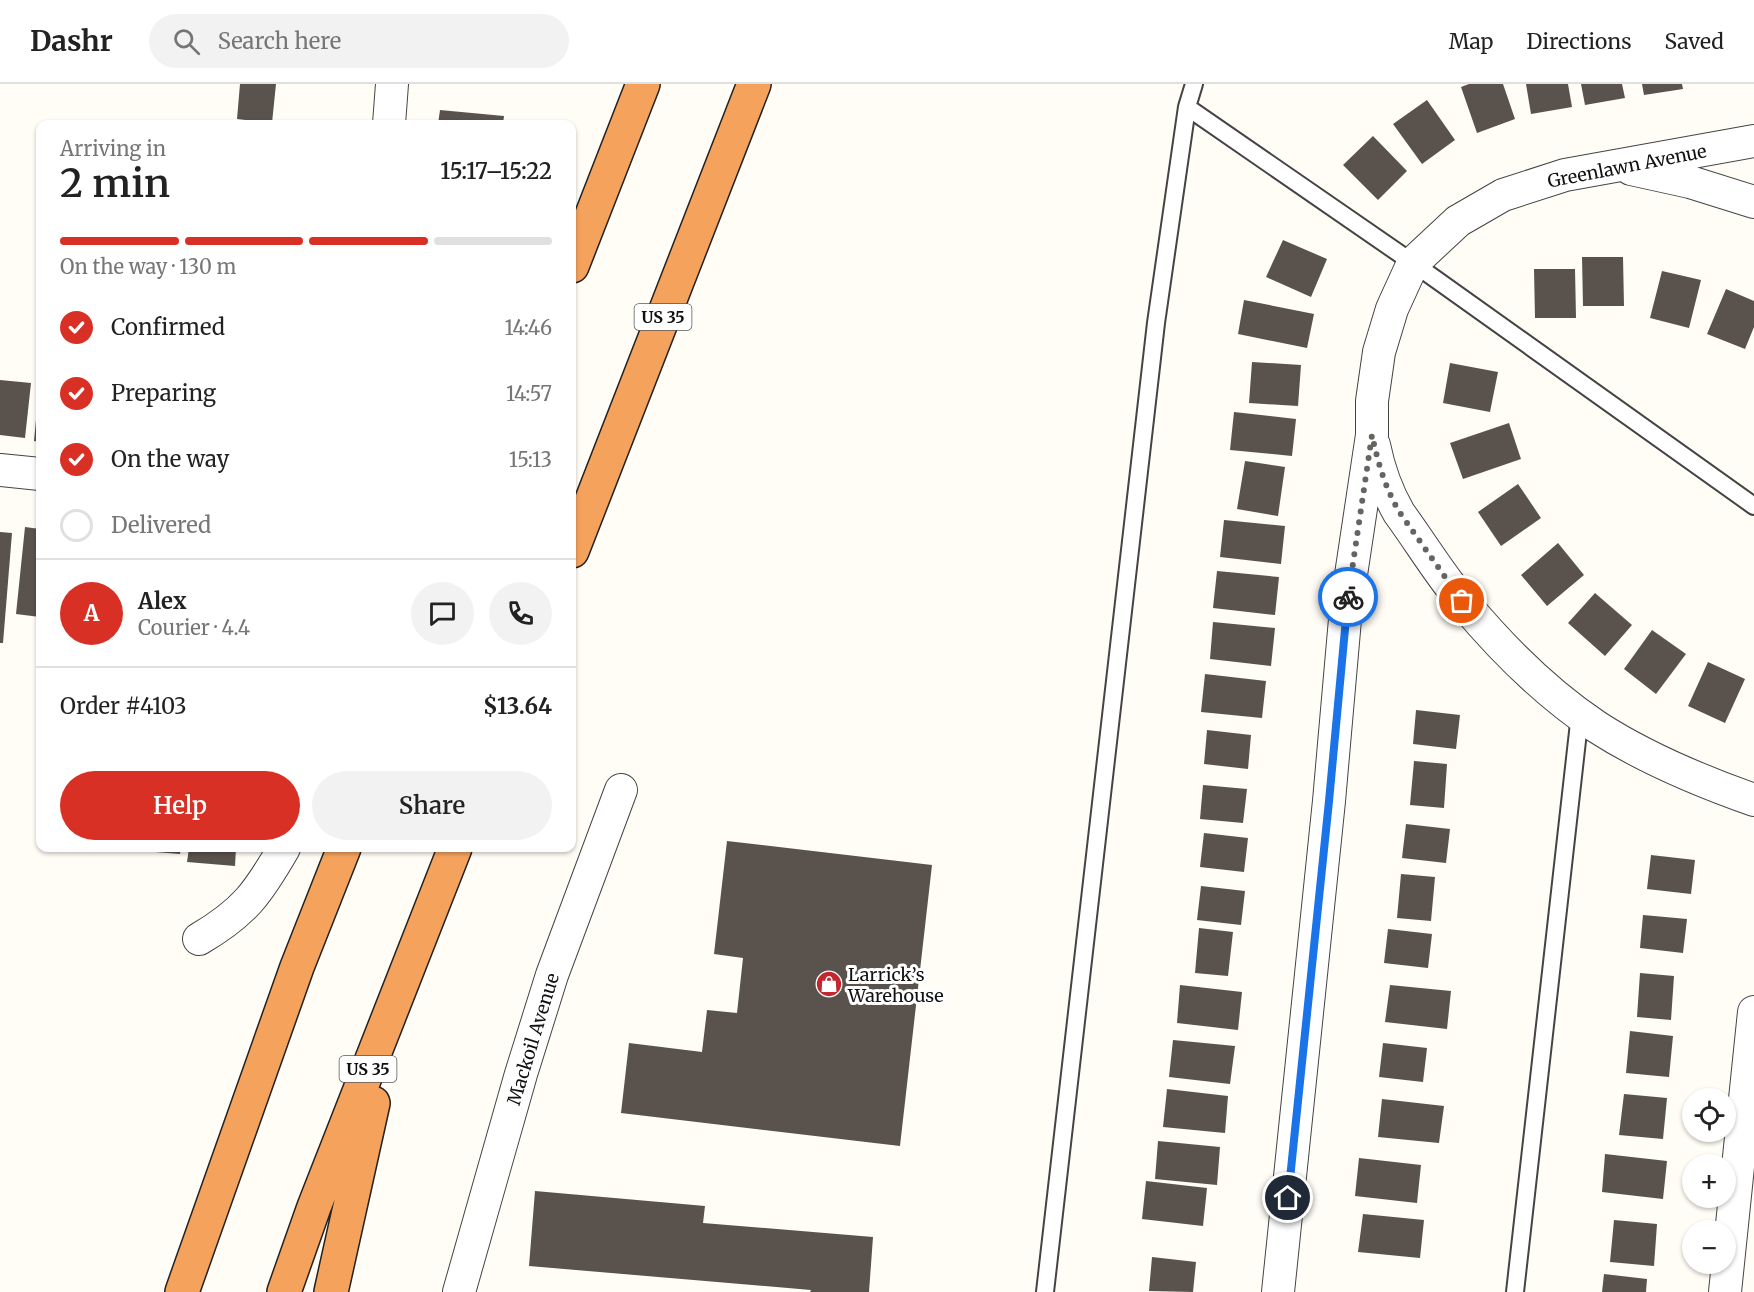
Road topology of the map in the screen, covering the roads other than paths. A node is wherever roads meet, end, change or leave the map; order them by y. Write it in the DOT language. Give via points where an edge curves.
graph roads {
  1 [pos="392,84"];
  2 [pos="643,84"];
  3 [pos="754,84"];
  4 [pos="1194,84"];
  5 [pos="1187,107"];
  6 [pos="388,120"];
  7 [pos="1754,141"];
  8 [pos="1619,166"];
  9 [pos="1754,202"];
  10 [pos="576,256"];
  11 [pos="1413,263"];
  12 [pos="1372,435"];
  13 [pos="0,470"];
  14 [pos="36,474"];
  15 [pos="1754,506"];
  16 [pos="576,541"];
  17 [pos="1580,714"];
  18 [pos="621,790"];
  19 [pos="1754,800"];
  20 [pos="282,852"];
  21 [pos="342,852"];
  22 [pos="453,852"];
  23 [pos="199,939"];
  24 [pos="395,1001"];
  25 [pos="1754,1012"];
  26 [pos="261,1071"];
  27 [pos="164,1292"];
  28 [pos="182,1292"];
  29 [pos="284,1292"];
  30 [pos="331,1292"];
  31 [pos="459,1292"];
  32 [pos="1045,1292"];
  33 [pos="1278,1292"];
  34 [pos="1515,1292"];
  35 [pos="1725,1292"];
  1 -- 6 [label="street"];
  2 -- 10 [label="highway"];
  3 -- 16 [label="highway, US 35"];
  4 -- 5 [label="lane"];
  5 -- 11 [label="lane"];
  5 -- 32 [label="lane" via="1156,323"];
  7 -- 8 [label="street, Greenlawn Avenue"];
  8 -- 9 [label="street"];
  8 -- 11 [label="street, Greenlawn Avenue" via="1565,176 1503,195 1458,221"];
  11 -- 12 [label="street, Greenlawn Avenue" via="1392,309 1379,352"];
  11 -- 15 [label="lane"];
  12 -- 17 [label="street" via="1391,498 1462,601 1503,648"];
  12 -- 33 [label="street, Greenlawn Avenue" via="1346,608"];
  13 -- 14 [label="street"];
  17 -- 19 [label="street" via="1656,760"];
  17 -- 34 [label="lane"];
  18 -- 31 [label="street, Mackoil Avenue" via="549,986"];
  20 -- 23 [label="street" via="254,897 225,924"];
  21 -- 26 [label="highway"];
  22 -- 24 [label="highway, US 35"];
  24 -- 29 [label="highway, US 35"];
  24 -- 30 [label="highway"];
  25 -- 35 [label="street"];
  26 -- 27 [label="highway"];
  26 -- 28 [label="highway"];
}
